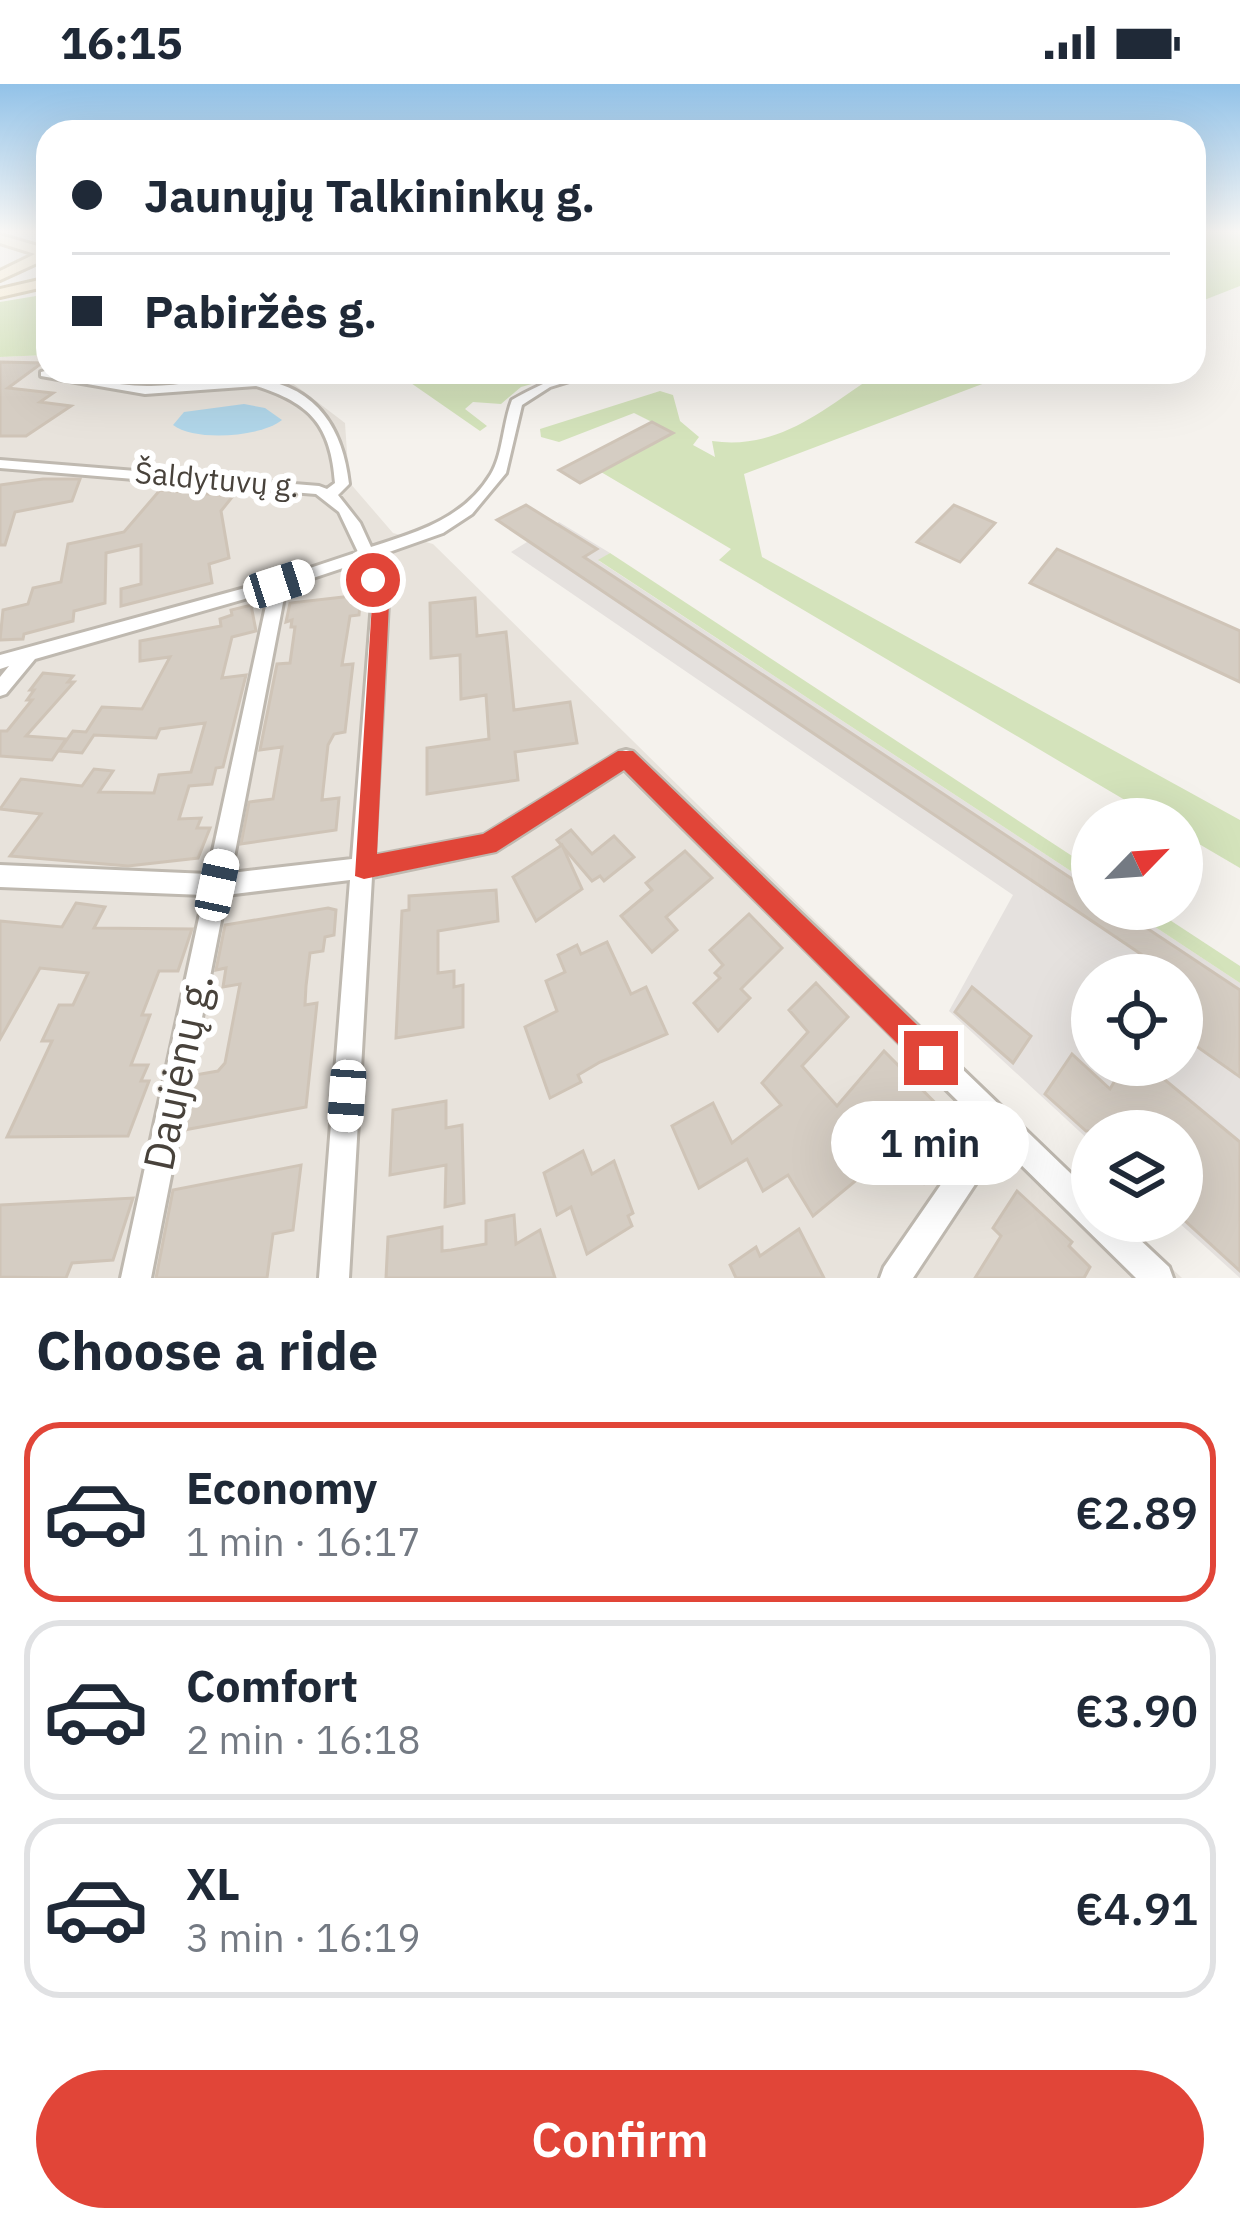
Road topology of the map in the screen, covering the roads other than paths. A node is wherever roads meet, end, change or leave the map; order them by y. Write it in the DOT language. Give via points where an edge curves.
graph roads {
  1 [pos="108,384"];
  2 [pos="229,384"];
  3 [pos="264,384"];
  4 [pos="550,384"];
  5 [pos="0,464"];
  6 [pos="330,494"];
  7 [pos="366,556"];
  8 [pos="279,584"];
  9 [pos="29,655"];
  10 [pos="0,662"];
  11 [pos="0,689"];
  12 [pos="364,868"];
  13 [pos="0,876"];
  14 [pos="217,885"];
  15 [pos="999,1124"];
  16 [pos="1071,1194"];
  17 [pos="1121,1242"];
  18 [pos="136,1278"];
  19 [pos="334,1278"];
  20 [pos="895,1278"];
  21 [pos="1158,1278"];
  1 -- 2 [label="street"];
  3 -- 6 [label="street" via="308,405 336,435 342,484"];
  4 -- 7 [label="street" via="516,403 499,472 456,520"];
  5 -- 6 [label="street, Šaldytuvų g."];
  6 -- 7 [label="street, Šaldytuvų g."];
  7 -- 8 [label="street"];
  7 -- 12 [label="street, Šaldytuvų g." via="380,603"];
  8 -- 9 [label="street"];
  8 -- 14 [label="street, Daujėnų g."];
  9 -- 10 [label="street"];
  9 -- 11 [label="street"];
  12 -- 14 [label="street"];
  12 -- 15 [label="street" via="488,844 626,758"];
  12 -- 19 [label="street, Šaldytuvų g."];
  13 -- 14 [label="street"];
  14 -- 18 [label="street, Daujėnų g."];
  15 -- 16 [label="street"];
  15 -- 20 [label="street"];
  17 -- 21 [label="street"];
}
